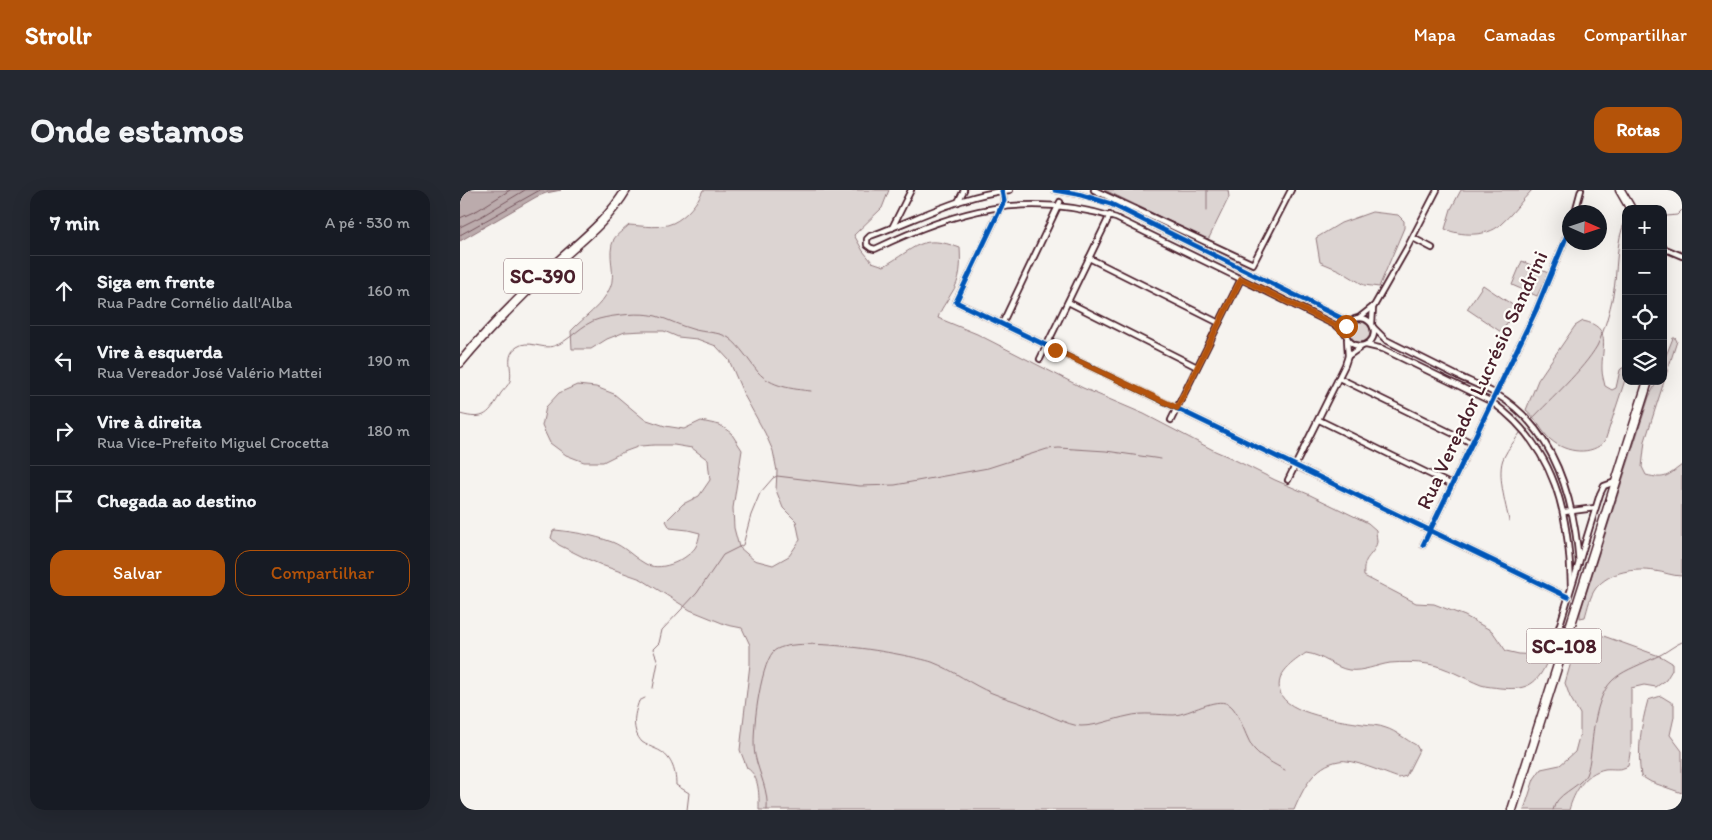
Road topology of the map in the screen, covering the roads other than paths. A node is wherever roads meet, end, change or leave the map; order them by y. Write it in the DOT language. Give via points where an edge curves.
graph roads {
  1 [pos="626,190"];
  2 [pos="911,190"];
  3 [pos="964,190"];
  4 [pos="1010,190"];
  5 [pos="1056,190"];
  6 [pos="1094,190"];
  7 [pos="1291,190"];
  8 [pos="1437,190"];
  9 [pos="1582,190"];
  10 [pos="1620,190"];
  11 [pos="1002,191"];
  12 [pos="958,202"];
  13 [pos="1004,202"];
  14 [pos="1060,202"];
  15 [pos="1577,205"];
  16 [pos="1629,205"];
  17 [pos="1110,215"];
  18 [pos="892,228"];
  19 [pos="1413,238"];
  20 [pos="1432,248"];
  21 [pos="1562,248"];
  22 [pos="1667,250"];
  23 [pos="1682,256"];
  24 [pos="1089,258"];
  25 [pos="1241,279"];
  26 [pos="1068,302"];
  27 [pos="1374,306"];
  28 [pos="1360,318"];
  29 [pos="1350,321"];
  30 [pos="1219,323"];
  31 [pos="1002,324"];
  32 [pos="1372,326"];
  33 [pos="1345,333"];
  34 [pos="1347,340"];
  35 [pos="1364,345"];
  36 [pos="1046,346"];
  37 [pos="1348,356"];
  38 [pos="1040,359"];
  39 [pos="460,363"];
  40 [pos="1198,367"];
  41 [pos="1339,378"];
  42 [pos="1647,385"];
  43 [pos="1496,394"];
  44 [pos="1492,402"];
  45 [pos="1177,408"];
  46 [pos="1171,420"];
  47 [pos="1319,420"];
  48 [pos="1472,443"];
  49 [pos="1296,466"];
  50 [pos="1288,480"];
  51 [pos="1615,482"];
  52 [pos="1452,485"];
  53 [pos="1595,508"];
  54 [pos="1572,510"];
  55 [pos="1564,512"];
  56 [pos="1430,530"];
  57 [pos="1423,545"];
  58 [pos="1579,563"];
  59 [pos="1571,587"];
  60 [pos="1568,597"];
  61 [pos="1565,642"];
  62 [pos="1512,810"];
  1 -- 39 [label="main road, SC-390" via="602,222 547,272"];
  2 -- 18 [label="street"];
  3 -- 12 [label="street"];
  4 -- 11 [label="street"];
  5 -- 29 [label="street" via="1116,207"];
  6 -- 7 [label="street" via="1253,264"];
  8 -- 19 [label="street"];
  9 -- 15 [label="street"];
  10 -- 16 [label="main road"];
  11 -- 12 [label="street"];
  11 -- 13 [label="street"];
  12 -- 18 [label="street"];
  13 -- 14 [label="street"];
  13 -- 18 [label="street" via="955,214 875,249 867,246 870,236"];
  13 -- 31 [label="street" via="956,302"];
  14 -- 17 [label="street"];
  14 -- 31 [label="street"];
  17 -- 24 [label="street"];
  17 -- 25 [label="street"];
  19 -- 20 [label="street"];
  19 -- 27 [label="street"];
  21 -- 43 [label="street, Rua Vereador Lucrésio Sandrini"];
  22 -- 23 [label="street"];
  24 -- 26 [label="street"];
  24 -- 30 [label="street"];
  25 -- 30 [label="street"];
  25 -- 33 [label="street" via="1337,326"];
  26 -- 36 [label="street"];
  26 -- 40 [label="street"];
  27 -- 28 [label="street"];
  27 -- 32 [label="street"];
  28 -- 29 [label="street"];
  28 -- 32 [label="street" via="1367,319"];
  29 -- 33 [label="street"];
  30 -- 40 [label="street"];
  31 -- 36 [label="street"];
  32 -- 35 [label="street" via="1373,338"];
  32 -- 43 [label="street" via="1386,340"];
  33 -- 34 [label="street"];
  34 -- 35 [label="street" via="1356,346"];
  34 -- 37 [label="street"];
  35 -- 37 [label="street"];
  35 -- 44 [label="street" via="1383,349"];
  36 -- 38 [label="street"];
  36 -- 45 [label="street"];
  37 -- 41 [label="street"];
  40 -- 45 [label="street"];
  41 -- 47 [label="street"];
  41 -- 48 [label="street"];
  42 -- 51 [label="main road, SC-108"];
  43 -- 44 [label="street, Rua Vereador Lucrésio Sandrini"];
  43 -- 54 [label="street" via="1521,414 1548,449"];
  44 -- 48 [label="street, Rua Vereador Lucrésio Sandrini"];
  44 -- 55 [label="street" via="1514,420 1539,450"];
  45 -- 46 [label="street"];
  45 -- 49 [label="street"];
  47 -- 49 [label="street"];
  47 -- 52 [label="street"];
  48 -- 52 [label="street, Rua Vereador Lucrésio Sandrini"];
  49 -- 50 [label="street"];
  49 -- 56 [label="street"];
  51 -- 53 [label="street" via="1601,490"];
  51 -- 61 [label="main road, SC-108"];
  52 -- 56 [label="street, Rua Vereador Lucrésio Sandrini"];
  53 -- 54 [label="street"];
  53 -- 58 [label="street"];
  54 -- 55 [label="street"];
  54 -- 58 [label="street"];
  55 -- 59 [label="street"];
  56 -- 57 [label="street, Rua Vereador Lucrésio Sandrini"];
  56 -- 60 [label="street"];
  58 -- 59 [label="street"];
  59 -- 60 [label="street"];
  60 -- 61 [label="street" via="1558,631 1559,638"];
  61 -- 62 [label="main road, SC-108"];
}
